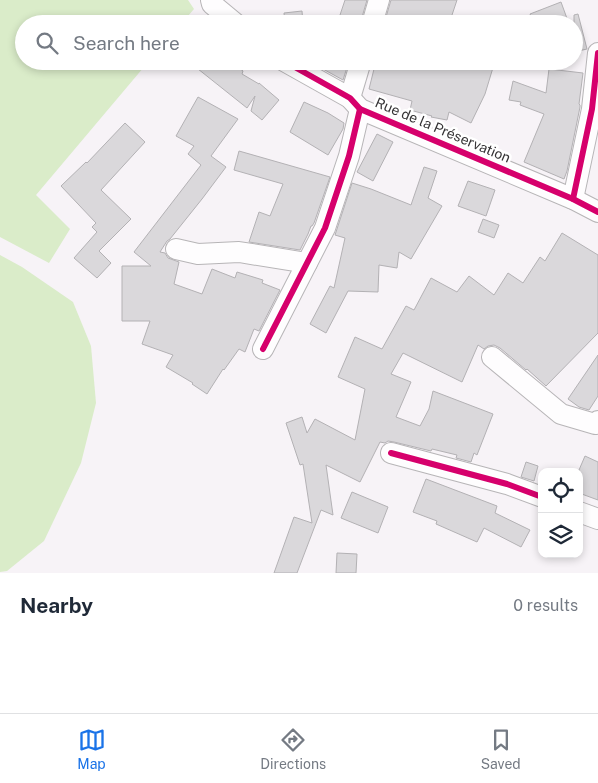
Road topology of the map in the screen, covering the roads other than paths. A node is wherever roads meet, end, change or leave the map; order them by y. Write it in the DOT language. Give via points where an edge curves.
graph roads {
  1 [pos="210,0"];
  2 [pos="379,0"];
  3 [pos="225,15"];
  4 [pos="375,15"];
  5 [pos="598,53"];
  6 [pos="299,70"];
  7 [pos="360,70"];
  8 [pos="355,104"];
  9 [pos="573,199"];
  10 [pos="598,212"];
  11 [pos="176,249"];
  12 [pos="306,263"];
  13 [pos="263,349"];
  14 [pos="492,357"];
  15 [pos="598,421"];
  16 [pos="391,453"];
  17 [pos="538,496"];
  18 [pos="582,513"];
  19 [pos="598,519"];
  1 -- 3 [label="street"];
  2 -- 4 [label="street"];
  5 -- 9 [label="street" via="592,109"];
  6 -- 8 [label="street, Rue de la Préservation"];
  7 -- 8 [label="street"];
  8 -- 9 [label="street, Rue de la Préservation"];
  8 -- 12 [label="street" via="349,156 324,228"];
  9 -- 10 [label="street, Rue de la Préservation"];
  11 -- 12 [label="street" via="198,254 240,252"];
  12 -- 13 [label="street"];
  14 -- 15 [label="street" via="561,414 595,424"];
  16 -- 17 [label="street"];
  18 -- 19 [label="street"];
}
